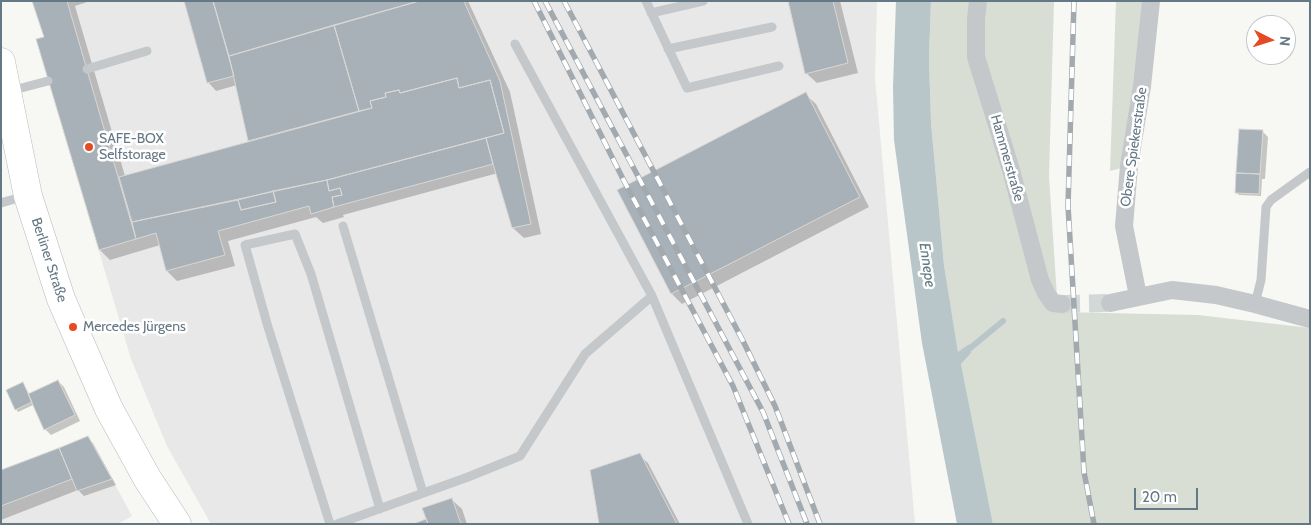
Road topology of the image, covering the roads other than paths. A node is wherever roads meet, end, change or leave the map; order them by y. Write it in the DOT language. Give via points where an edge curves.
graph roads {
  1 [pos="646,1"];
  2 [pos="703,1"];
  3 [pos="978,1"];
  4 [pos="1151,1"];
  5 [pos="651,13"];
  6 [pos="772,27"];
  7 [pos="515,44"];
  8 [pos="668,49"];
  9 [pos="147,51"];
  10 [pos="1,62"];
  11 [pos="779,66"];
  12 [pos="87,70"];
  13 [pos="48,81"];
  14 [pos="7,92"];
  15 [pos="1310,172"];
  16 [pos="28,196"];
  17 [pos="1,203"];
  18 [pos="343,226"];
  19 [pos="652,296"];
  20 [pos="1138,296"];
  21 [pos="1110,302"];
  22 [pos="1062,304"];
  23 [pos="1255,304"];
  24 [pos="1310,319"];
  25 [pos="423,493"];
  26 [pos="380,508"];
  27 [pos="177,524"];
  28 [pos="330,524"];
  29 [pos="337,524"];
  30 [pos="748,524"];
  1 -- 5 [label="lane"];
  2 -- 5 [label="lane"];
  3 -- 22 [label="street, Hammerstraße" via="976,57 1040,280 1053,303"];
  4 -- 20 [label="street, Obere Spiekerstraße" via="1124,226"];
  5 -- 8 [label="lane"];
  6 -- 8 [label="lane"];
  7 -- 19 [label="lane"];
  8 -- 11 [label="lane" via="687,88"];
  9 -- 12 [label="lane"];
  10 -- 14 [label="main road, Berliner Straße"];
  13 -- 14 [label="lane"];
  14 -- 16 [label="main road, Berliner Straße"];
  15 -- 23 [label="lane" via="1266,207 1261,280"];
  16 -- 17 [label="lane"];
  16 -- 27 [label="main road, Berliner Straße" via="61,299 106,401 147,478"];
  18 -- 25 [label="lane"];
  19 -- 25 [label="lane" via="585,354 520,456"];
  19 -- 30 [label="lane"];
  20 -- 21 [label="street"];
  20 -- 23 [label="street" via="1172,290"];
  23 -- 24 [label="street"];
  25 -- 26 [label="lane"];
  26 -- 28 [label="lane" via="295,234 245,245"];
  26 -- 29 [label="lane"];
}
